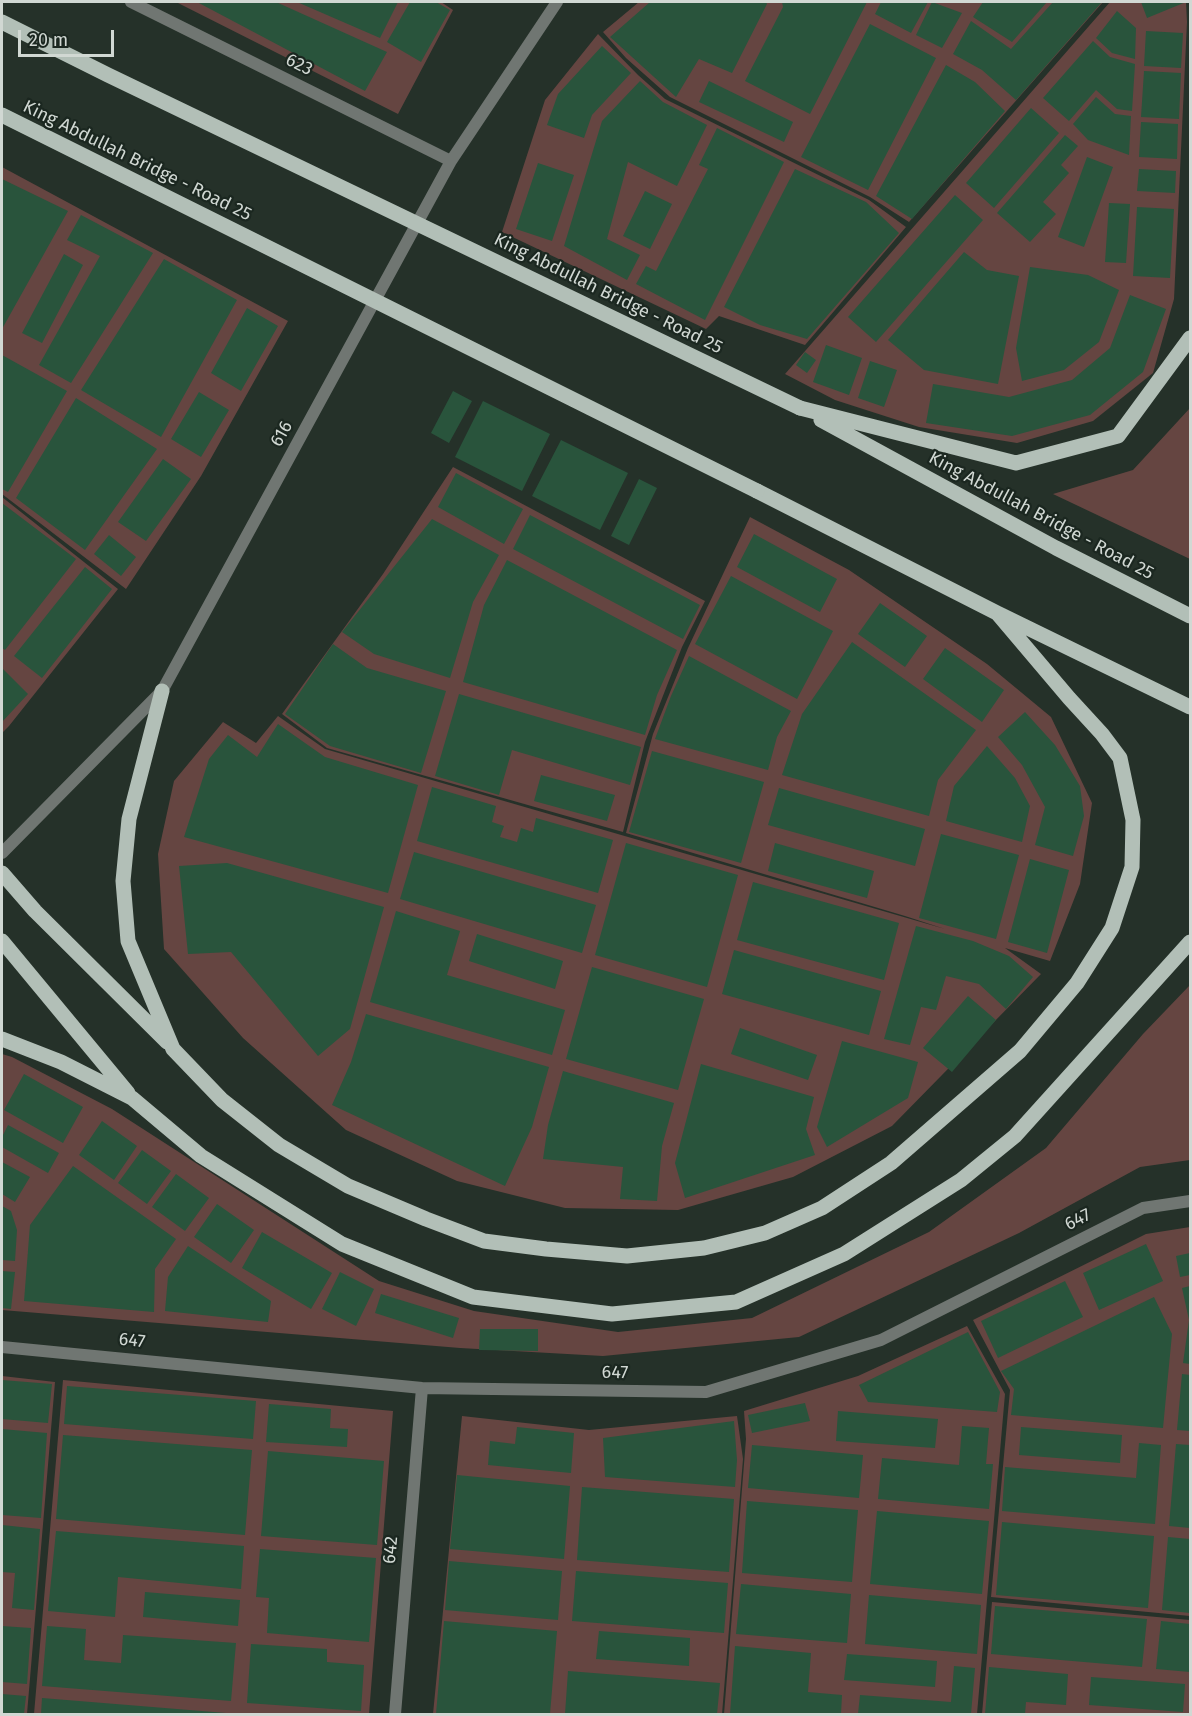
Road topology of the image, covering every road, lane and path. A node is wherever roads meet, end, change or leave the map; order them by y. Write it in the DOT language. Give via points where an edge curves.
graph roads {
  1 [pos="131,2"];
  2 [pos="556,2"];
  3 [pos="2,22"];
  4 [pos="2,115"];
  5 [pos="451,161"];
  6 [pos="1191,338"];
  7 [pos="800,408"];
  8 [pos="997,613"];
  9 [pos="1191,616"];
  10 [pos="162,691"];
  11 [pos="1191,707"];
  12 [pos="2,853"];
  13 [pos="2,873"];
  14 [pos="2,940"];
  15 [pos="1191,942"];
  16 [pos="2,1039"];
  17 [pos="173,1048"];
  18 [pos="132,1098"];
  19 [pos="1191,1201"];
  20 [pos="2,1347"];
  21 [pos="422,1388"];
  22 [pos="395,1714"];
  1 -- 5 [label="street, 623"];
  2 -- 5 [label="street, 616"];
  3 -- 7 [label="main road, King Abdullah Bridge - Road 25, bridge"];
  4 -- 8 [label="main road, King Abdullah Bridge - Road 25, bridge"];
  5 -- 10 [label="street, 616"];
  6 -- 7 [label="main road" via="1118,436 1016,463"];
  7 -- 9 [label="main road, King Abdullah Bridge - Road 25" via="1056,548"];
  8 -- 11 [label="main road, King Abdullah Bridge - Road 25"];
  8 -- 17 [label="main road" via="1120,758 1133,820 1132,867 1112,928 1077,983 1020,1052 891,1163 822,1208 765,1233 704,1248 627,1256 483,1241 348,1186 279,1144 222,1100"];
  10 -- 12 [label="street, 616"];
  10 -- 17 [label="main road" via="129,819 123,881 128,942"];
  13 -- 17 [label="main road" via="35,912"];
  14 -- 18 [label="main road"];
  15 -- 18 [label="main road" via="1015,1136 961,1180 844,1254 736,1302 612,1314 473,1297 342,1244 201,1156"];
  16 -- 18 [label="main road" via="61,1062"];
  19 -- 21 [label="street, 647" via="1143,1208 881,1340 706,1392"];
  20 -- 21 [label="street, 647"];
  21 -- 22 [label="street, 642"];
}
